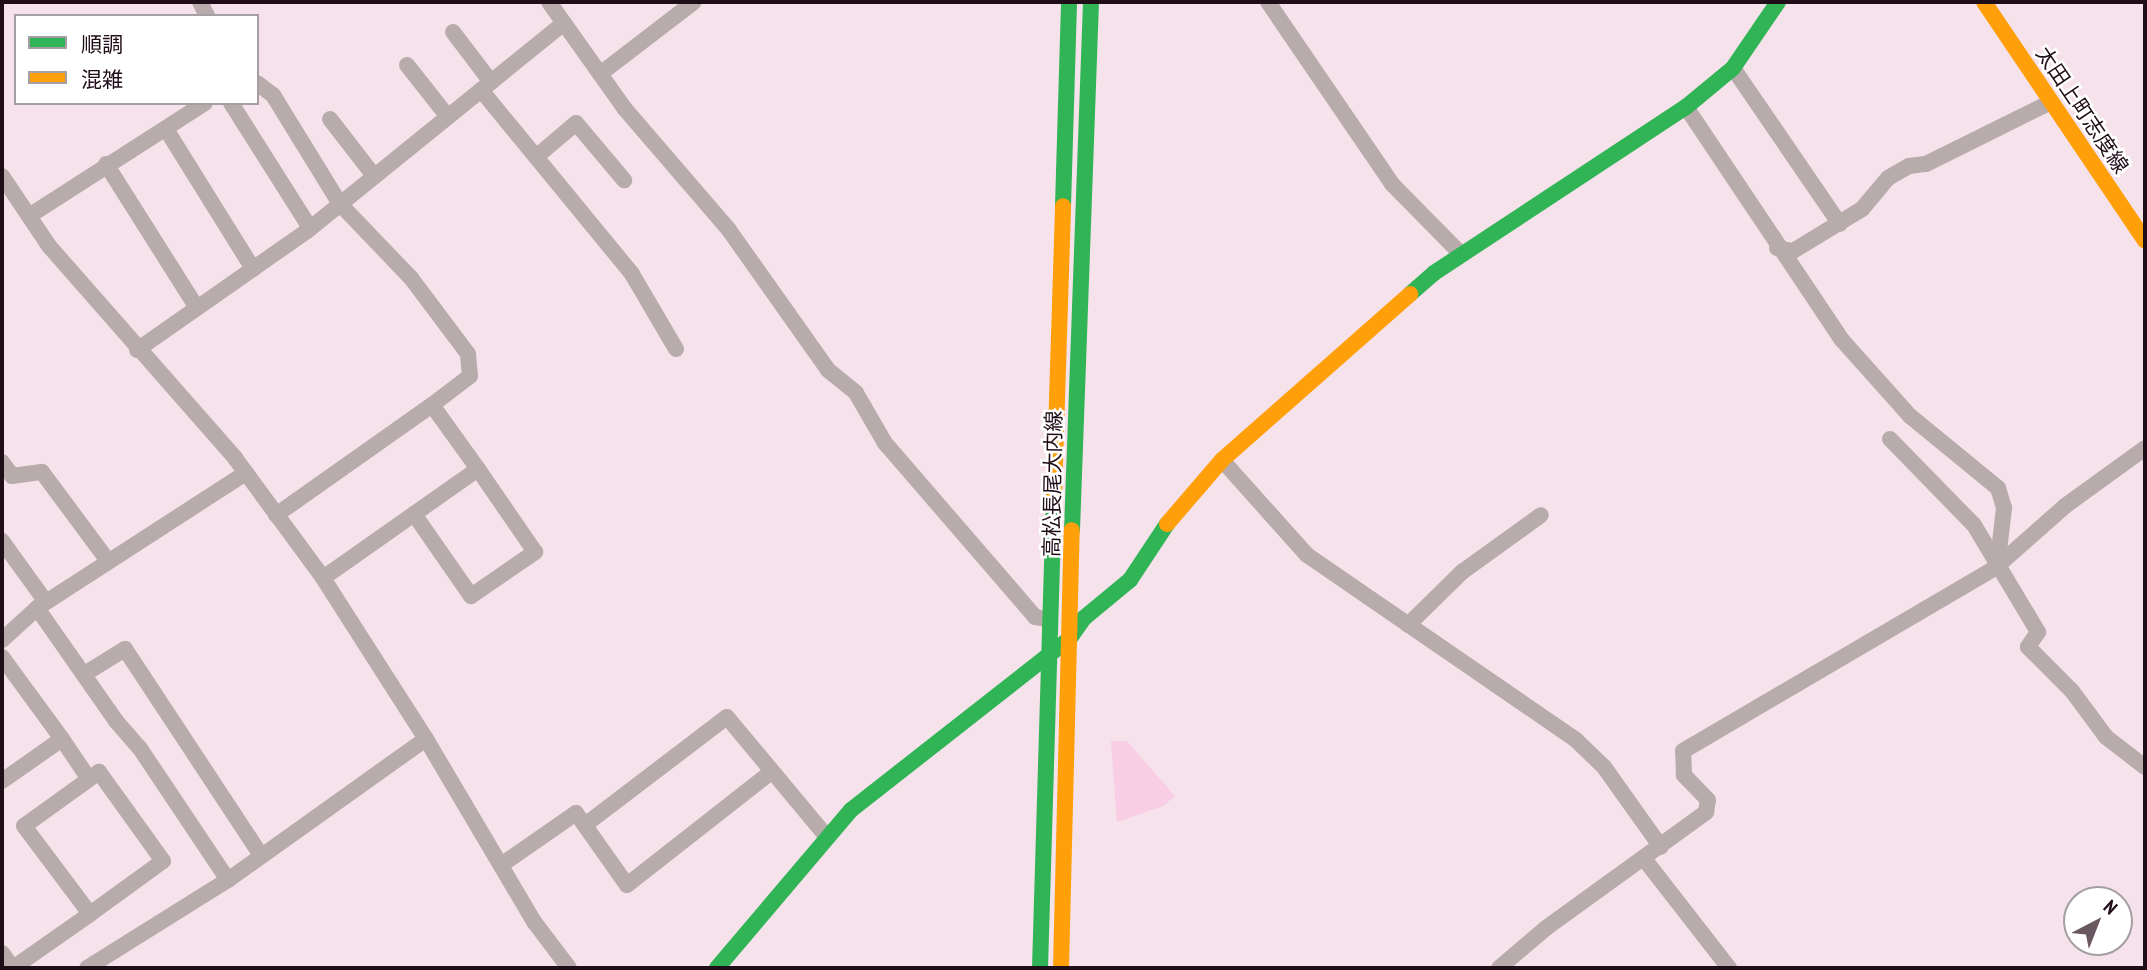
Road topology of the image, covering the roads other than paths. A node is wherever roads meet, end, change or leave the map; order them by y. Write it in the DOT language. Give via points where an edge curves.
graph roads {
  1 [pos="549,2"];
  2 [pos="694,2"];
  3 [pos="1069,2"];
  4 [pos="1091,2"];
  5 [pos="1268,2"];
  6 [pos="1778,2"];
  7 [pos="1984,2"];
  8 [pos="564,24"];
  9 [pos="453,33"];
  10 [pos="407,65"];
  11 [pos="1733,68"];
  12 [pos="600,74"];
  13 [pos="259,84"];
  14 [pos="486,86"];
  15 [pos="2052,102"];
  16 [pos="202,105"];
  17 [pos="231,105"];
  18 [pos="1686,107"];
  19 [pos="448,117"];
  20 [pos="330,119"];
  21 [pos="166,129"];
  22 [pos="1083,148"];
  23 [pos="1062,150"];
  24 [pos="536,157"];
  25 [pos="106,164"];
  26 [pos="2,176"];
  27 [pos="374,177"];
  28 [pos="624,180"];
  29 [pos="340,204"];
  30 [pos="29,216"];
  31 [pos="1840,223"];
  32 [pos="310,228"];
  33 [pos="2145,241"];
  34 [pos="1777,248"];
  35 [pos="1461,254"];
  36 [pos="253,269"];
  37 [pos="197,308"];
  38 [pos="677,349"];
  39 [pos="138,350"];
  40 [pos="432,405"];
  41 [pos="1890,439"];
  42 [pos="2145,449"];
  43 [pos="1222,460"];
  44 [pos="2,462"];
  45 [pos="478,469"];
  46 [pos="246,473"];
  47 [pos="414,514"];
  48 [pos="276,515"];
  49 [pos="1541,515"];
  50 [pos="2,541"];
  51 [pos="1999,551"];
  52 [pos="108,561"];
  53 [pos="1995,568"];
  54 [pos="323,578"];
  55 [pos="42,605"];
  56 [pos="1048,619"];
  57 [pos="1408,625"];
  58 [pos="1070,638"];
  59 [pos="2,640"];
  60 [pos="1047,655"];
  61 [pos="2,657"];
  62 [pos="86,673"];
  63 [pos="62,739"];
  64 [pos="426,739"];
  65 [pos="2145,767"];
  66 [pos="771,772"];
  67 [pos="89,779"];
  68 [pos="2,780"];
  69 [pos="585,824"];
  70 [pos="828,838"];
  71 [pos="1661,848"];
  72 [pos="260,854"];
  73 [pos="1645,860"];
  74 [pos="501,865"];
  75 [pos="228,880"];
  76 [pos="90,914"];
  77 [pos="2,953"];
  78 [pos="87,968"];
  79 [pos="569,968"];
  80 [pos="717,968"];
  81 [pos="1040,968"];
  82 [pos="1061,968"];
  83 [pos="1499,968"];
  84 [pos="1729,968"];
  1 -- 8 [label="street"];
  2 -- 12 [label="street"];
  3 -- 23 [label="main road, 高松長尾大内線"];
  4 -- 22 [label="main road, 高松長尾大内線"];
  5 -- 35 [label="street" via="1392,184"];
  6 -- 11 [label="main road"];
  7 -- 15 [label="main road, 太田上町志度線"];
  8 -- 12 [label="street"];
  8 -- 14 [label="street"];
  9 -- 14 [label="street"];
  10 -- 19 [label="street"];
  11 -- 18 [label="main road"];
  11 -- 31 [label="street"];
  12 -- 56 [label="street" via="729,230 828,370 856,393 885,443 925,492 1035,617"];
  13 -- 29 [label="street" via="273,94"];
  14 -- 19 [label="street"];
  14 -- 24 [label="street"];
  15 -- 31 [label="street" via="1926,164 1909,166 1888,178 1862,209"];
  15 -- 33 [label="main road, 太田上町志度線"];
  16 -- 21 [label="street"];
  17 -- 32 [label="street"];
  18 -- 34 [label="street"];
  18 -- 35 [label="main road"];
  19 -- 27 [label="street"];
  20 -- 27 [label="street"];
  21 -- 25 [label="street"];
  21 -- 36 [label="street"];
  22 -- 23 [label="street"];
  22 -- 58 [label="main road, 高松長尾大内線"];
  23 -- 56 [label="main road, 高松長尾大内線"];
  24 -- 28 [label="street" via="576,123"];
  24 -- 38 [label="street" via="632,274"];
  25 -- 30 [label="street"];
  25 -- 37 [label="street"];
  26 -- 30 [label="street"];
  27 -- 29 [label="street"];
  29 -- 32 [label="street"];
  29 -- 40 [label="street" via="411,278 468,354 470,376"];
  30 -- 39 [label="street"];
  31 -- 34 [label="street" via="1793,251"];
  32 -- 36 [label="street"];
  34 -- 51 [label="street" via="1868,370 1929,433 1998,488 2004,508"];
  35 -- 43 [label="main road" via="1384,314"];
  36 -- 37 [label="street"];
  37 -- 39 [label="street"];
  39 -- 46 [label="street"];
  40 -- 45 [label="street"];
  40 -- 48 [label="street"];
  41 -- 53 [label="street" via="1974,525"];
  42 -- 53 [label="street" via="2064,506"];
  43 -- 57 [label="street" via="1307,555"];
  43 -- 58 [label="main road" via="1178,508 1130,580 1084,618"];
  44 -- 52 [label="street" via="12,476 42,472"];
  45 -- 47 [label="street"];
  45 -- 47 [label="street" via="535,552 471,596"];
  46 -- 48 [label="street"];
  46 -- 52 [label="street"];
  47 -- 54 [label="street"];
  48 -- 54 [label="street"];
  49 -- 57 [label="street" via="1462,572"];
  50 -- 55 [label="street"];
  52 -- 55 [label="street"];
  53 -- 65 [label="street" via="2038,632 2028,647 2072,691 2106,737"];
  53 -- 71 [label="street" via="1683,751 1684,775 1709,806"];
  54 -- 64 [label="street"];
  55 -- 59 [label="street"];
  55 -- 62 [label="street"];
  56 -- 60 [label="main road, 高松長尾大内線"];
  57 -- 71 [label="street" via="1576,740 1604,767"];
  58 -- 60 [label="main road"];
  58 -- 82 [label="main road, 高松長尾大内線"];
  60 -- 70 [label="main road" via="851,810"];
  60 -- 81 [label="main road, 高松長尾大内線"];
  61 -- 63 [label="street"];
  62 -- 72 [label="street" via="125,649"];
  62 -- 75 [label="street"];
  63 -- 67 [label="street"];
  63 -- 68 [label="street"];
  64 -- 72 [label="street"];
  64 -- 74 [label="street"];
  66 -- 69 [label="street" via="727,717"];
  66 -- 69 [label="street" via="627,885"];
  66 -- 70 [label="street"];
  67 -- 76 [label="street" via="24,826"];
  67 -- 76 [label="street" via="99,772 163,861"];
  69 -- 74 [label="street" via="576,813"];
  70 -- 80 [label="main road"];
  71 -- 73 [label="street"];
  72 -- 75 [label="street"];
  73 -- 83 [label="street" via="1546,928"];
  73 -- 84 [label="street"];
  74 -- 79 [label="street" via="535,923"];
  75 -- 78 [label="street"];
  76 -- 77 [label="street" via="13,968"];
}
